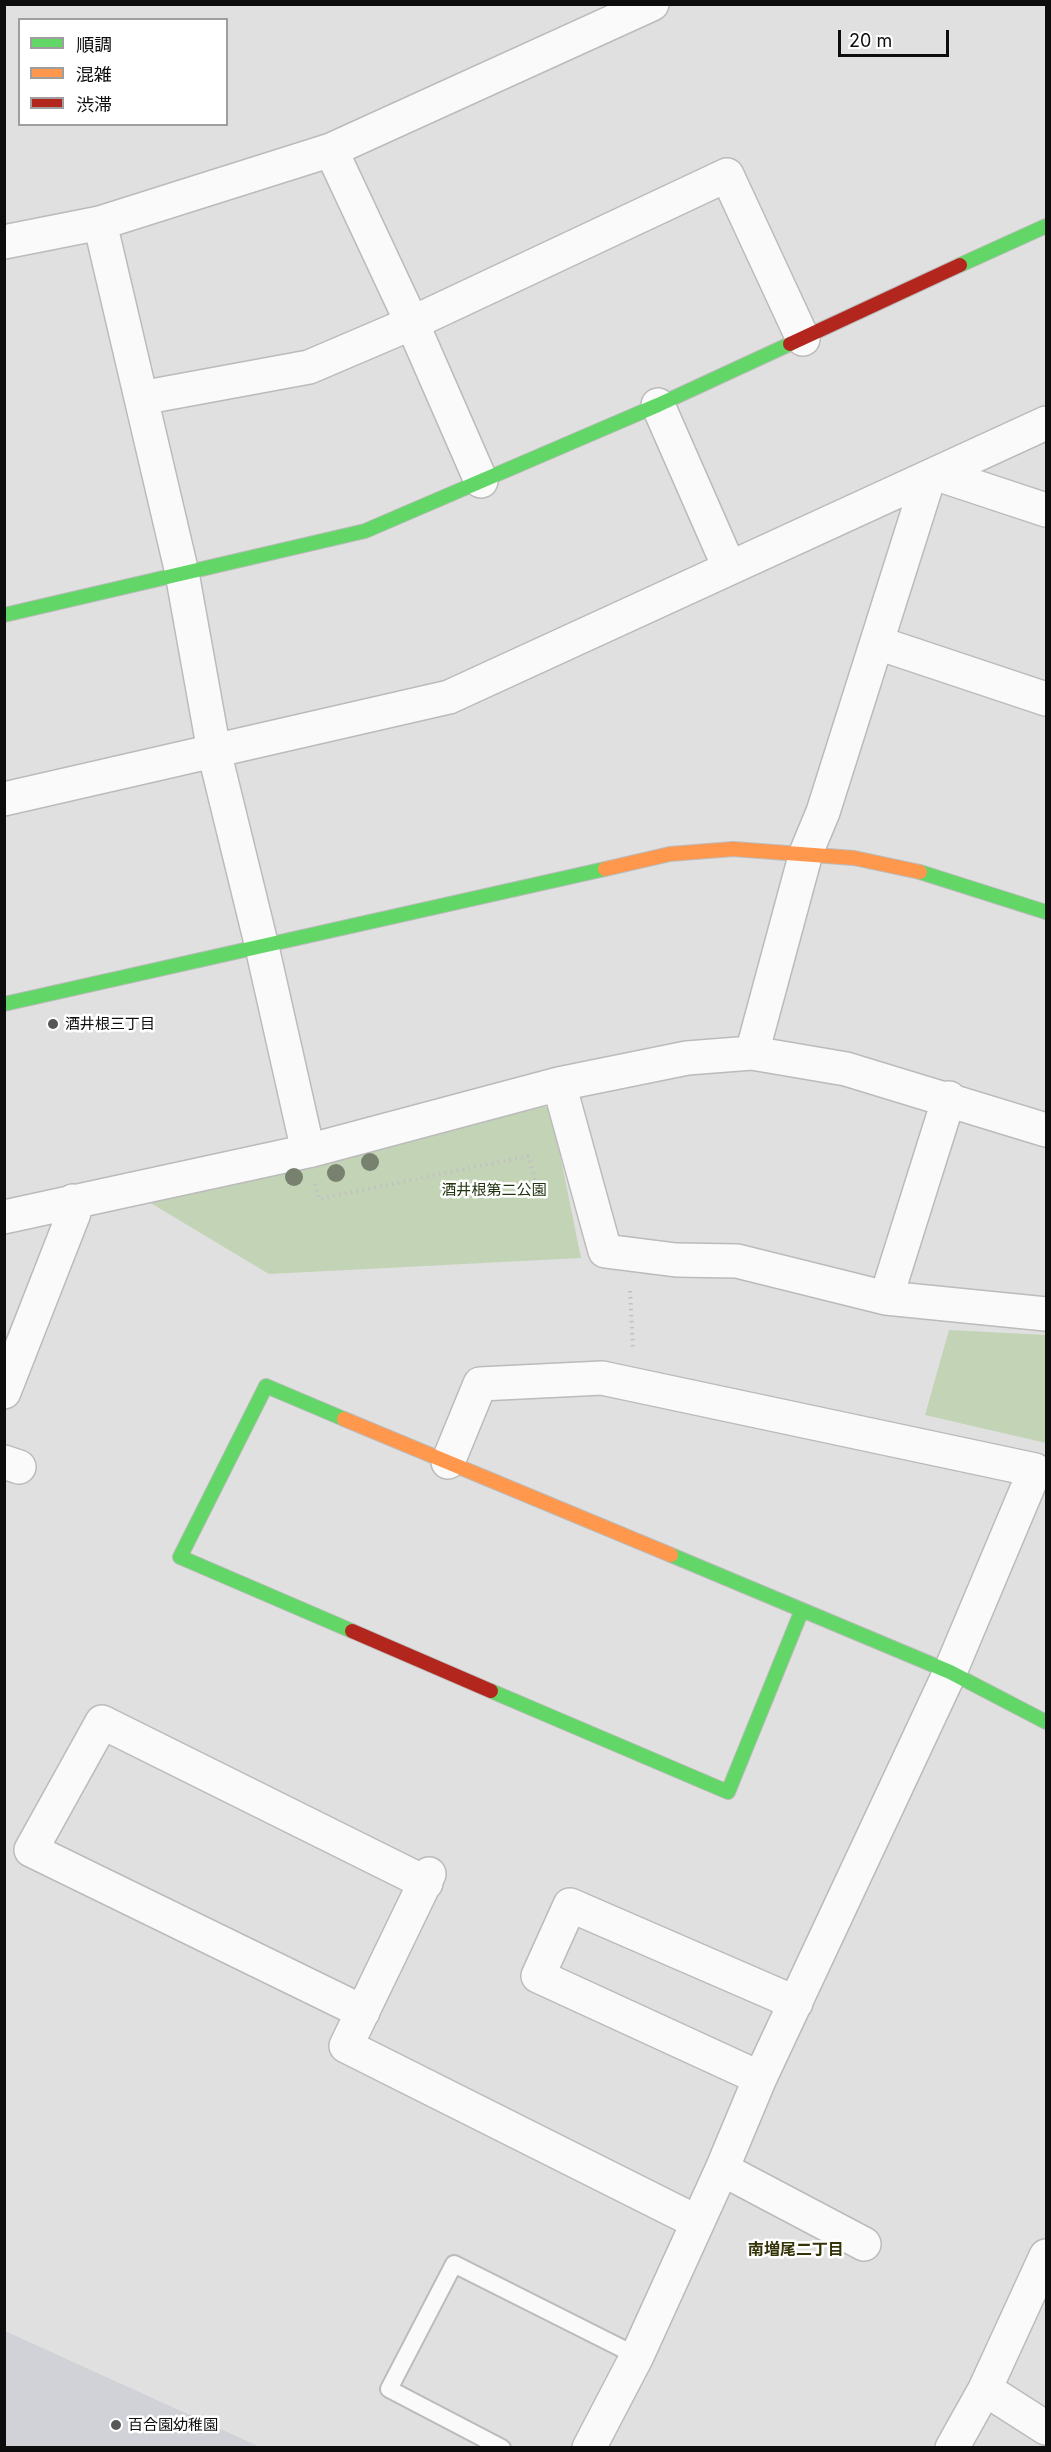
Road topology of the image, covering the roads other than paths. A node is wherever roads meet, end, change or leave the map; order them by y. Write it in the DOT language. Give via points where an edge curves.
graph roads {
  1 [pos="652,4"];
  2 [pos="331,150"];
  3 [pos="100,223"];
  4 [pos="1047,226"];
  5 [pos="4,242"];
  6 [pos="412,323"];
  7 [pos="802,339"];
  8 [pos="141,398"];
  9 [pos="657,405"];
  10 [pos="1047,423"];
  11 [pos="933,476"];
  12 [pos="481,481"];
  13 [pos="1047,510"];
  14 [pos="729,567"];
  15 [pos="182,573"];
  16 [pos="4,615"];
  17 [pos="878,643"];
  18 [pos="1047,699"];
  19 [pos="214,751"];
  20 [pos="4,800"];
  21 [pos="806,854"];
  22 [pos="1047,912"];
  23 [pos="262,947"];
  24 [pos="4,1004"];
  25 [pos="752,1053"];
  26 [pos="559,1084"];
  27 [pos="949,1098"];
  28 [pos="1047,1130"];
  29 [pos="308,1151"];
  30 [pos="73,1201"];
  31 [pos="4,1217"];
  32 [pos="886,1298"];
  33 [pos="1047,1314"];
  34 [pos="4,1392"];
  35 [pos="448,1462"];
  36 [pos="1038,1489"];
  37 [pos="802,1610"];
  38 [pos="950,1672"];
  39 [pos="1047,1722"];
  40 [pos="796,2002"];
  41 [pos="363,2012"];
  42 [pos="760,2078"];
  43 [pos="722,2169"];
  44 [pos="697,2222"];
  45 [pos="864,2244"];
  46 [pos="1047,2256"];
  47 [pos="638,2356"];
  48 [pos="985,2389"];
  49 [pos="1047,2428"];
  50 [pos="502,2448"];
  51 [pos="589,2448"];
  52 [pos="952,2448"];
  1 -- 2 [label="street"];
  2 -- 3 [label="street"];
  2 -- 6 [label="street"];
  3 -- 5 [label="street"];
  3 -- 8 [label="street"];
  4 -- 7 [label="street"];
  6 -- 7 [label="street" via="727,175"];
  6 -- 8 [label="street" via="309,367"];
  6 -- 12 [label="street"];
  7 -- 9 [label="street"];
  8 -- 15 [label="street"];
  9 -- 12 [label="street"];
  9 -- 14 [label="street"];
  10 -- 11 [label="street"];
  11 -- 13 [label="street"];
  11 -- 14 [label="street"];
  11 -- 17 [label="street"];
  12 -- 15 [label="street" via="365,531"];
  14 -- 19 [label="street" via="449,697"];
  15 -- 16 [label="street"];
  15 -- 19 [label="street"];
  17 -- 18 [label="street"];
  17 -- 21 [label="street"];
  19 -- 20 [label="street"];
  19 -- 23 [label="street"];
  21 -- 22 [label="street" via="904,867"];
  21 -- 23 [label="street" via="733,849 670,854"];
  21 -- 25 [label="street"];
  23 -- 24 [label="street"];
  23 -- 29 [label="street"];
  25 -- 26 [label="street" via="687,1058"];
  25 -- 27 [label="street" via="846,1069"];
  26 -- 29 [label="street"];
  26 -- 32 [label="street" via="605,1251 676,1260 737,1261"];
  27 -- 28 [label="street"];
  27 -- 32 [label="street"];
  29 -- 30 [label="street"];
  30 -- 31 [label="street"];
  30 -- 34 [label="street" via="74,1213"];
  32 -- 33 [label="street"];
  35 -- 36 [label="street" via="480,1384 602,1378 1035,1470"];
  35 -- 37 [label="street"];
  35 -- 37 [label="street" via="266,1386 180,1557 728,1791"];
  36 -- 38 [label="street"];
  37 -- 38 [label="street"];
  38 -- 39 [label="street"];
  38 -- 40 [label="street"];
  40 -- 42 [label="street"];
  40 -- 42 [label="street" via="570,1905 538,1976"];
  41 -- 41 [label="street" via="428,1879 102,1722 31,1850"];
  41 -- 44 [label="street" via="346,2046"];
  42 -- 43 [label="street"];
  43 -- 44 [label="street"];
  43 -- 45 [label="street"];
  44 -- 47 [label="street"];
  46 -- 48 [label="street"];
  47 -- 50 [label="lane" via="454,2264 389,2389"];
  47 -- 51 [label="street"];
  48 -- 49 [label="street"];
  48 -- 52 [label="street"];
}
